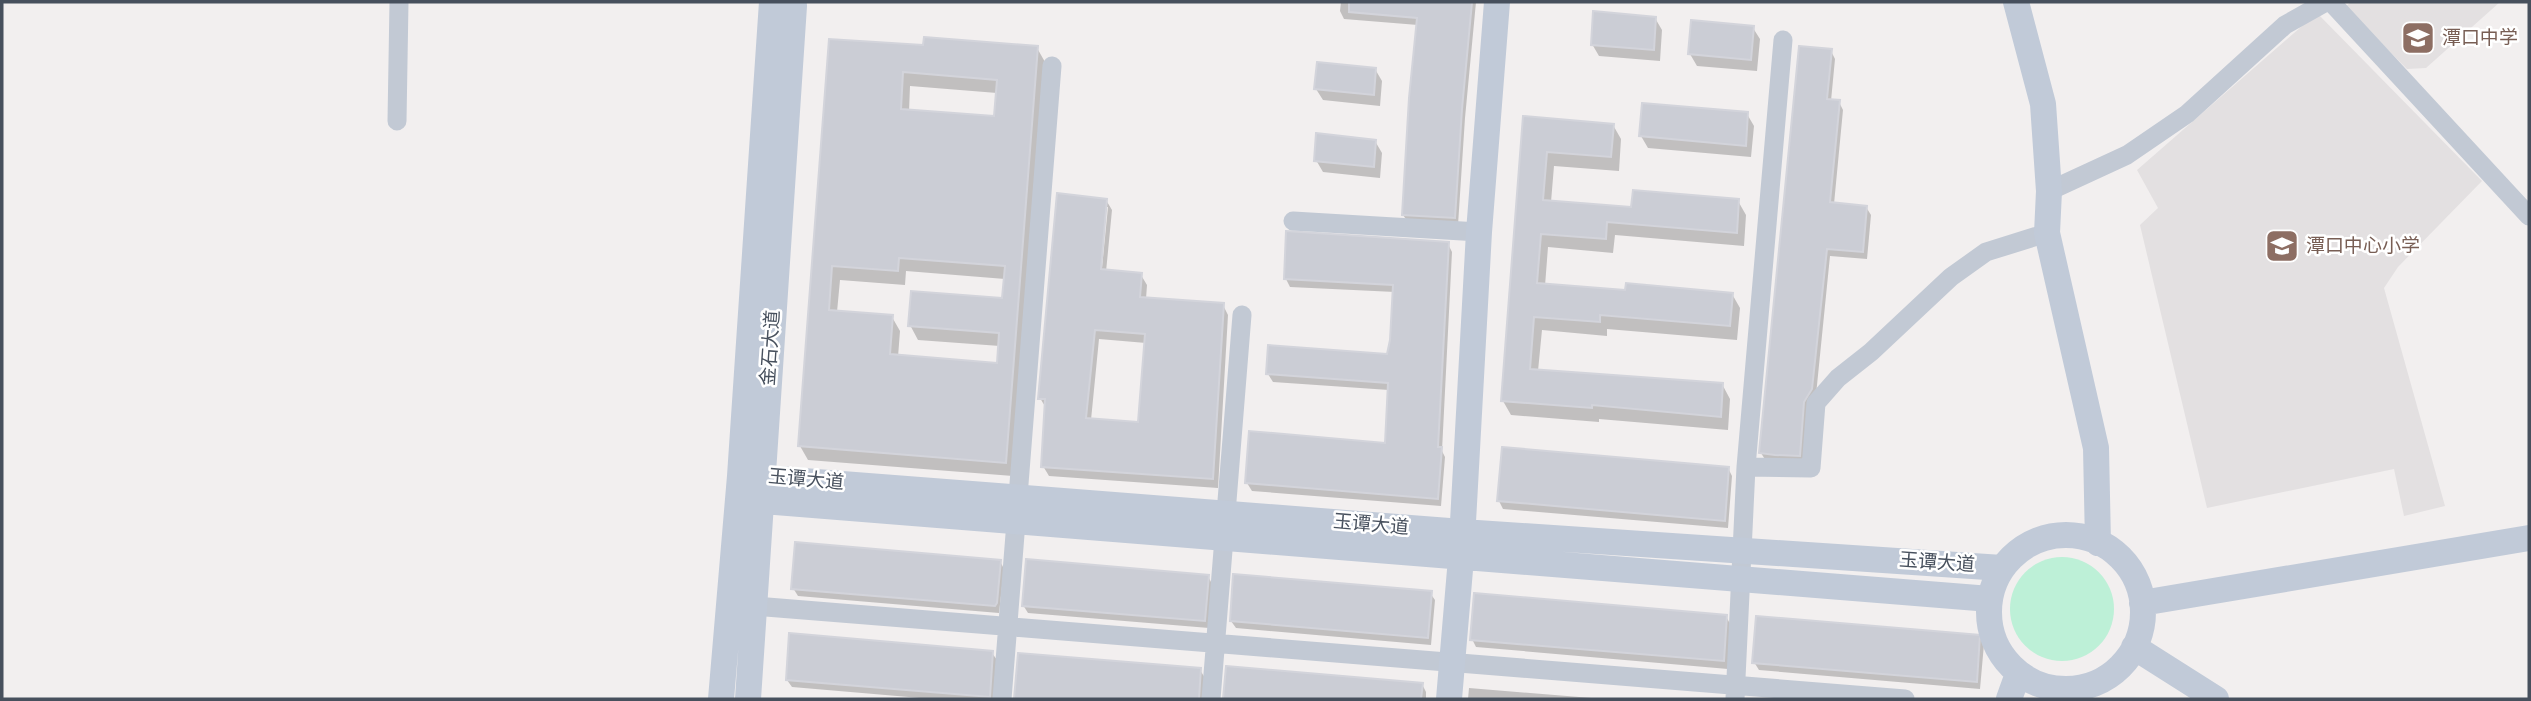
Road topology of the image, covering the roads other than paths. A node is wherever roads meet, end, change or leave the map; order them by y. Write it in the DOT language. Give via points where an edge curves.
graph roads {
  1 [pos="399,2"];
  2 [pos="772,2"];
  3 [pos="786,2"];
  4 [pos="1497,2"];
  5 [pos="2016,2"];
  6 [pos="2329,2"];
  7 [pos="1783,40"];
  8 [pos="1052,66"];
  9 [pos="397,121"];
  10 [pos="2049,191"];
  11 [pos="2529,216"];
  12 [pos="1293,221"];
  13 [pos="1479,232"];
  14 [pos="2047,233"];
  15 [pos="1242,316"];
  16 [pos="1746,467"];
  17 [pos="750,488"];
  18 [pos="1017,510"];
  19 [pos="1225,525"];
  20 [pos="2529,538"];
  21 [pos="2098,543"];
  22 [pos="1462,545"];
  23 [pos="1742,551"];
  24 [pos="2003,568"];
  25 [pos="1741,580"];
  26 [pos="1990,599"];
  27 [pos="2142,603"];
  28 [pos="754,606"];
  29 [pos="1007,628"];
  30 [pos="1216,644"];
  31 [pos="2134,647"];
  32 [pos="1453,664"];
  33 [pos="2027,685"];
  34 [pos="1735,693"];
  35 [pos="722,699"];
  36 [pos="748,699"];
  37 [pos="1002,699"];
  38 [pos="1212,699"];
  39 [pos="1450,699"];
  40 [pos="1905,699"];
  41 [pos="2009,699"];
  42 [pos="2216,699"];
  1 -- 9 [label="street"];
  2 -- 17 [label="main road, 金石大道"];
  3 -- 17 [label="main road, 金石大道" via="794,6"];
  4 -- 13 [label="main road"];
  5 -- 10 [label="main road" via="2043,104"];
  6 -- 10 [label="street" via="2285,25 2187,114 2126,155"];
  6 -- 11 [label="street"];
  7 -- 16 [label="street"];
  8 -- 18 [label="street"];
  10 -- 14 [label="main road"];
  12 -- 13 [label="street"];
  13 -- 22 [label="main road"];
  14 -- 16 [label="street" via="1986,252 1951,277 1838,378 1816,402 1811,468"];
  14 -- 21 [label="main road" via="2096,448"];
  15 -- 19 [label="street"];
  16 -- 23 [label="street"];
  17 -- 18 [label="main road, 玉谭大道"];
  17 -- 28 [label="main road, 金石大道"];
  17 -- 35 [label="main road, 金石大道"];
  18 -- 19 [label="main road, 玉谭大道"];
  18 -- 29 [label="street"];
  19 -- 22 [label="main road, 玉谭大道"];
  19 -- 30 [label="street"];
  20 -- 27 [label="main road"];
  21 -- 24 [label="main road" via="2069,535 2038,540 2012,556"];
  21 -- 27 [label="main road" via="2123,561"];
  22 -- 23 [label="main road, 玉谭大道"];
  22 -- 25 [label="main road, 玉谭大道"];
  22 -- 32 [label="main road"];
  23 -- 24 [label="main road, 玉谭大道"];
  23 -- 25 [label="street"];
  24 -- 26 [label="main road"];
  25 -- 26 [label="main road, 玉谭大道"];
  25 -- 34 [label="street"];
  26 -- 33 [label="main road" via="1992,635"];
  27 -- 31 [label="main road"];
  28 -- 29 [label="street"];
  28 -- 36 [label="main road, 金石大道"];
  29 -- 30 [label="street"];
  29 -- 37 [label="street"];
  30 -- 32 [label="street"];
  30 -- 38 [label="street"];
  31 -- 33 [label="main road" via="2118,668 2096,683 2070,689"];
  31 -- 42 [label="main road"];
  32 -- 34 [label="street"];
  32 -- 39 [label="main road"];
  33 -- 41 [label="main road"];
  34 -- 40 [label="street"];
}
